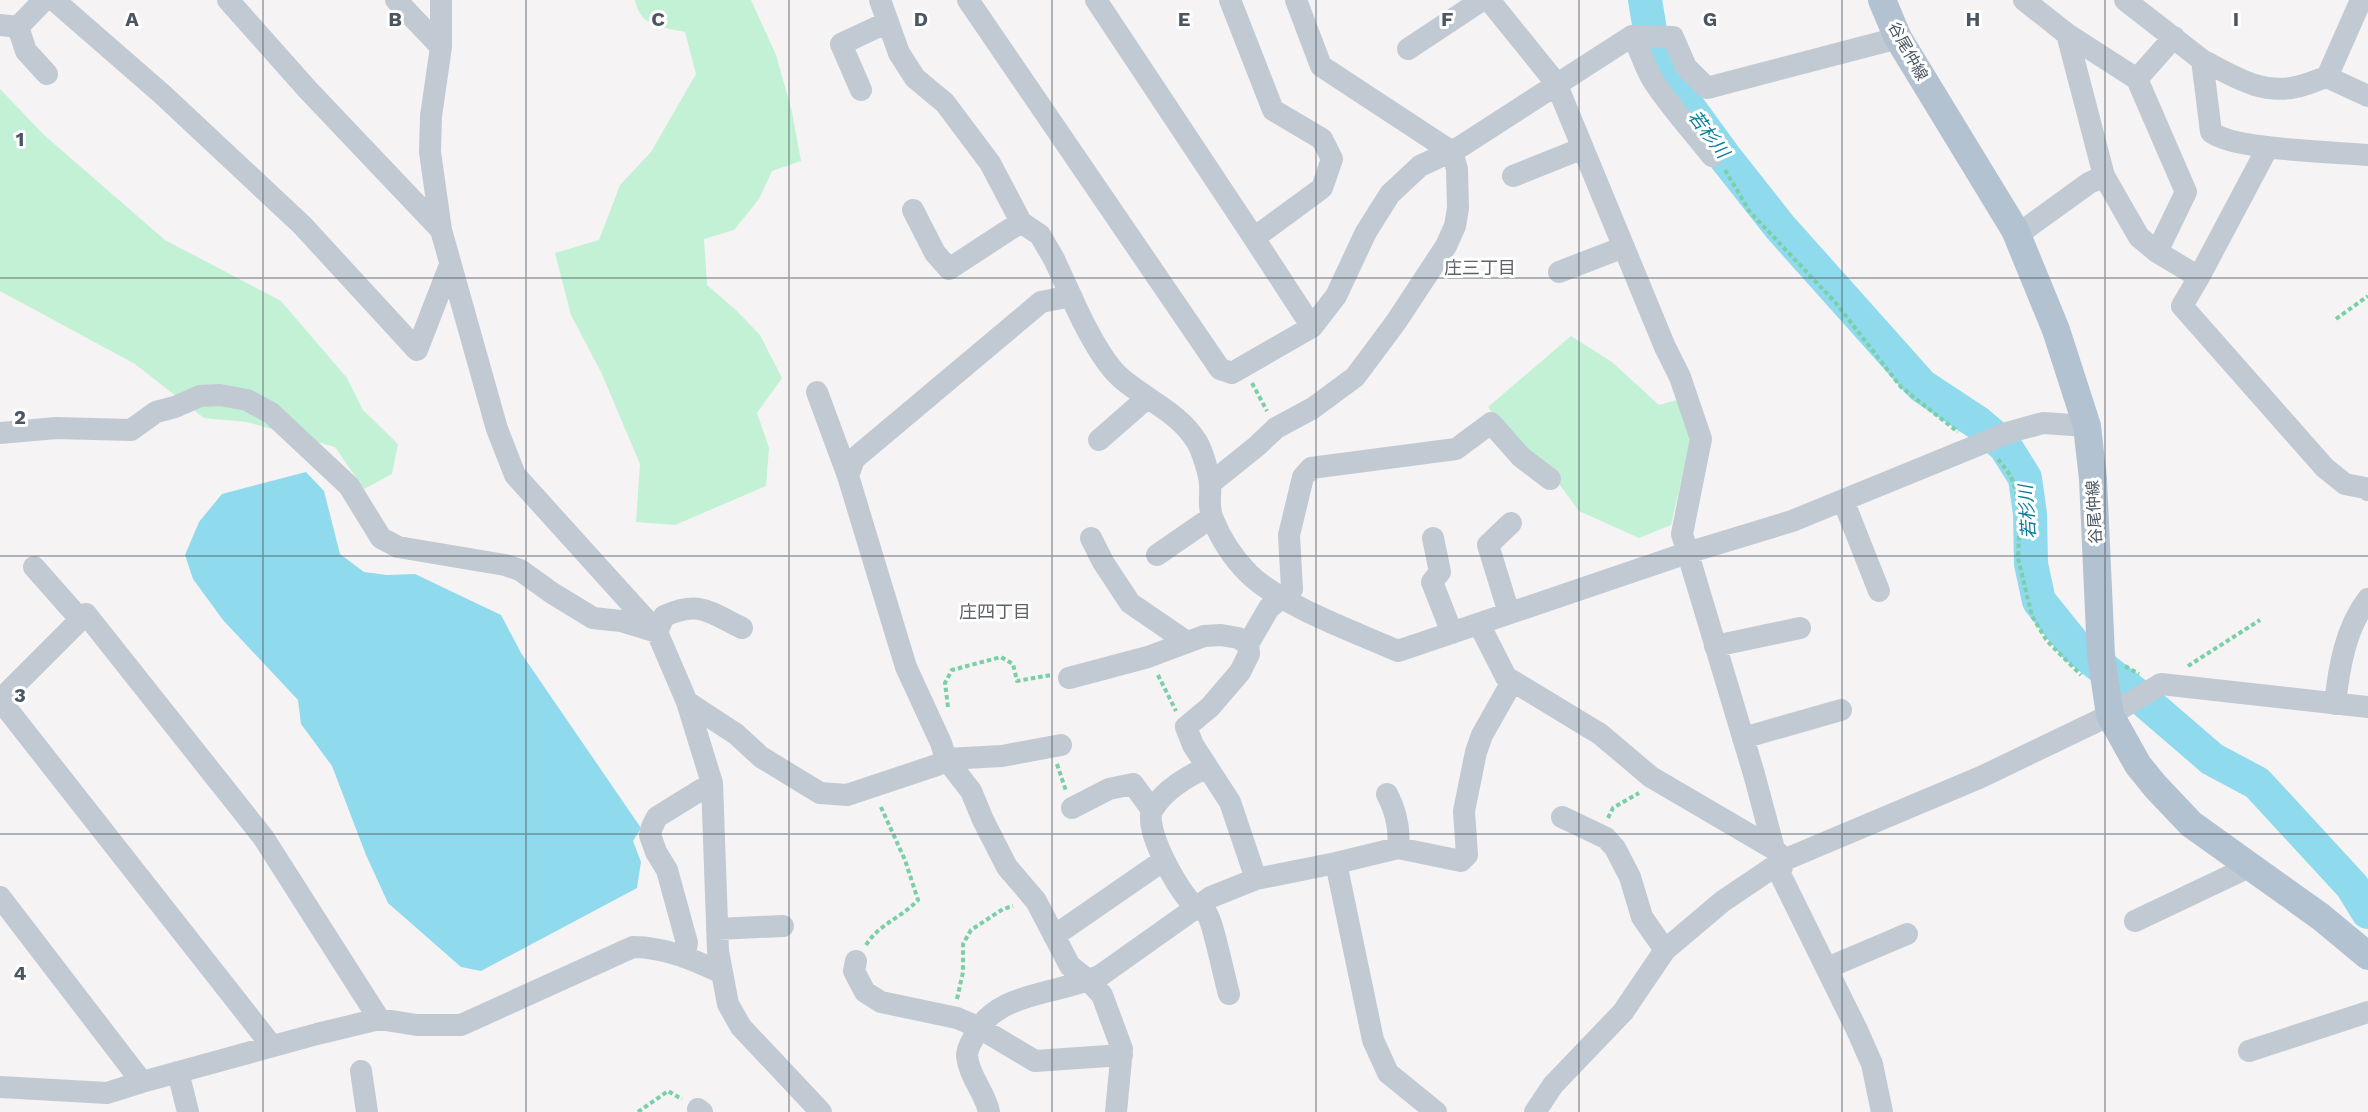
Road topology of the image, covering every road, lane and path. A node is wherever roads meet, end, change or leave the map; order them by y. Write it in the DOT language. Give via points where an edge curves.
graph roads {
  1 [pos="44,0"];
  2 [pos="54,0"];
  3 [pos="228,0"];
  4 [pos="396,0"];
  5 [pos="441,0"];
  6 [pos="880,0"];
  7 [pos="968,0"];
  8 [pos="1096,0"];
  9 [pos="1230,0"];
  10 [pos="1296,0"];
  11 [pos="1482,0"];
  12 [pos="1489,0"];
  13 [pos="2024,0"];
  14 [pos="2125,0"];
  15 [pos="1884,1"];
  16 [pos="2363,6"];
  17 [pos="888,22"];
  18 [pos="9,26"];
  19 [pos="2067,34"];
  20 [pos="1632,36"];
  21 [pos="2174,37"];
  22 [pos="1898,38"];
  23 [pos="441,47"];
  24 [pos="1408,49"];
  25 [pos="2202,60"];
  26 [pos="47,74"];
  27 [pos="2327,77"];
  28 [pos="2137,78"];
  29 [pos="1556,83"];
  30 [pos="861,90"];
  31 [pos="2368,96"];
  32 [pos="2268,147"];
  33 [pos="1583,148"];
  34 [pos="1452,152"];
  35 [pos="2368,155"];
  36 [pos="1712,156"];
  37 [pos="1513,176"];
  38 [pos="2104,176"];
  39 [pos="913,210"];
  40 [pos="1021,222"];
  41 [pos="441,230"];
  42 [pos="2017,235"];
  43 [pos="1254,238"];
  44 [pos="1624,247"];
  45 [pos="2157,252"];
  46 [pos="450,265"];
  47 [pos="1559,272"];
  48 [pos="2199,278"];
  49 [pos="1071,296"];
  50 [pos="2368,296"];
  51 [pos="2336,319"];
  52 [pos="1312,327"];
  53 [pos="1243,367"];
  54 [pos="817,392"];
  55 [pos="1147,398"];
  56 [pos="2087,426"];
  57 [pos="1276,428"];
  58 [pos="0,433"];
  59 [pos="1099,440"];
  60 [pos="1977,446"];
  61 [pos="848,476"];
  62 [pos="1550,479"];
  63 [pos="1210,483"];
  64 [pos="2368,490"];
  65 [pos="1843,500"];
  66 [pos="1212,517"];
  67 [pos="1511,523"];
  68 [pos="1092,538"];
  69 [pos="1433,538"];
  70 [pos="1687,554"];
  71 [pos="1157,555"];
  72 [pos="34,567"];
  73 [pos="1879,591"];
  74 [pos="1282,598"];
  75 [pos="2368,599"];
  76 [pos="1509,614"];
  77 [pos="80,619"];
  78 [pos="2260,620"];
  79 [pos="1479,624"];
  80 [pos="742,628"];
  81 [pos="1800,628"];
  82 [pos="657,632"];
  83 [pos="1452,633"];
  84 [pos="1187,642"];
  85 [pos="1248,644"];
  86 [pos="1715,646"];
  87 [pos="2100,651"];
  88 [pos="1148,657"];
  89 [pos="1070,678"];
  90 [pos="1512,682"];
  91 [pos="2160,684"];
  92 [pos="0,700"];
  93 [pos="687,702"];
  94 [pos="2113,703"];
  95 [pos="2335,704"];
  96 [pos="2368,707"];
  97 [pos="1841,710"];
  98 [pos="1186,727"];
  99 [pos="1743,738"];
  100 [pos="1056,746"];
  101 [pos="943,751"];
  102 [pos="1207,767"];
  103 [pos="1657,780"];
  104 [pos="712,783"];
  105 [pos="874,787"];
  106 [pos="1387,794"];
  107 [pos="1072,808"];
  108 [pos="1152,810"];
  109 [pos="1562,817"];
  110 [pos="1599,834"];
  111 [pos="1398,848"];
  112 [pos="1779,854"];
  113 [pos="1164,860"];
  114 [pos="1336,863"];
  115 [pos="2251,866"];
  116 [pos="1256,879"];
  117 [pos="1032,896"];
  118 [pos="0,897"];
  119 [pos="1197,906"];
  120 [pos="2135,921"];
  121 [pos="783,926"];
  122 [pos="717,929"];
  123 [pos="1906,934"];
  124 [pos="1054,936"];
  125 [pos="1665,950"];
  126 [pos="2368,956"];
  127 [pos="684,957"];
  128 [pos="856,960"];
  129 [pos="1827,968"];
  130 [pos="722,973"];
  131 [pos="1089,981"];
  132 [pos="1229,994"];
  133 [pos="2368,1012"];
  134 [pos="951,1017"];
  135 [pos="379,1019"];
  136 [pos="978,1027"];
  137 [pos="272,1046"];
  138 [pos="2249,1051"];
  139 [pos="1122,1055"];
  140 [pos="361,1071"];
  141 [pos="178,1072"];
  142 [pos="142,1082"];
  143 [pos="0,1087"];
  144 [pos="700,1110"];
  145 [pos="188,1112"];
  146 [pos="367,1112"];
  147 [pos="638,1112"];
  148 [pos="821,1112"];
  149 [pos="989,1112"];
  150 [pos="1116,1112"];
  151 [pos="1436,1112"];
  152 [pos="1534,1112"];
  153 [pos="1882,1112"];
  1 -- 18 [label="street"];
  2 -- 46 [label="street" via="302,225 417,350"];
  3 -- 41 [label="street"];
  4 -- 23 [label="street"];
  5 -- 23 [label="street"];
  6 -- 17 [label="street"];
  7 -- 53 [label="street" via="1220,369 1232,373"];
  8 -- 43 [label="street"];
  9 -- 43 [label="street" via="1272,110 1322,139 1332,159 1322,188"];
  10 -- 34 [label="street" via="1321,66"];
  11 -- 24 [label="street"];
  12 -- 29 [label="street"];
  13 -- 19 [label="street"];
  14 -- 21 [label="street"];
  15 -- 22 [label="main road, 谷尾仲線"];
  16 -- 27 [label="street"];
  17 -- 30 [label="street" via="841,44"];
  17 -- 40 [label="street" via="899,53 915,78 945,103 990,163"];
  18 -- 26 [label="street"];
  19 -- 28 [label="street"];
  19 -- 38 [label="street"];
  20 -- 22 [label="street" via="1673,37 1686,67 1707,88"];
  20 -- 29 [label="street"];
  20 -- 36 [label="street" via="1654,83"];
  21 -- 25 [label="street"];
  21 -- 28 [label="street"];
  22 -- 42 [label="main road, 谷尾仲線"];
  23 -- 41 [label="street" via="430,152"];
  25 -- 27 [label="street" via="2252,86 2296,87"];
  25 -- 32 [label="street" via="2211,132 2218,138"];
  27 -- 31 [label="street"];
  28 -- 45 [label="street" via="2186,192"];
  29 -- 33 [label="street"];
  29 -- 34 [label="street"];
  32 -- 35 [label="street"];
  32 -- 48 [label="street"];
  33 -- 37 [label="street"];
  33 -- 44 [label="street"];
  34 -- 52 [label="street" via="1420,166 1390,194 1366,232 1336,296"];
  34 -- 57 [label="street" via="1457,169 1458,208 1446,246 1355,377"];
  36 -- 60 [label="path" via="1728,174 1750,212 1835,302 1901,387"];
  38 -- 42 [label="street"];
  38 -- 45 [label="street" via="2139,237"];
  39 -- 40 [label="street" via="935,253 949,269"];
  40 -- 49 [label="street" via="1040,236"];
  41 -- 46 [label="street"];
  42 -- 56 [label="main road, 谷尾仲線" via="2056,330"];
  43 -- 52 [label="street"];
  44 -- 47 [label="street"];
  44 -- 70 [label="street" via="1680,377 1701,439 1682,534"];
  45 -- 48 [label="street"];
  46 -- 82 [label="street" via="497,429 515,475"];
  48 -- 64 [label="street" via="2182,306 2325,468 2345,484"];
  49 -- 55 [label="street" via="1084,326 1118,376"];
  49 -- 61 [label="street" via="1041,302 854,459"];
  50 -- 51 [label="path"];
  52 -- 53 [label="street"];
  53 -- 57 [label="path"];
  54 -- 61 [label="street"];
  55 -- 59 [label="street"];
  55 -- 63 [label="street" via="1175,415 1198,442"];
  56 -- 60 [label="street" via="2043,423"];
  56 -- 87 [label="main road, 谷尾仲線"];
  57 -- 63 [label="street"];
  58 -- 82 [label="street" via="56,428 131,430 156,412 200,396 247,400 272,413 349,486 381,538 398,547 520,570 593,618 621,621"];
  60 -- 65 [label="street"];
  60 -- 94 [label="path" via="1989,451 2012,476 2020,518 2018,558 2032,616 2047,641 2070,666"];
  61 -- 101 [label="street" via="906,667"];
  62 -- 74 [label="street" via="1521,457 1491,423 1456,449 1311,468 1304,477 1289,536 1292,590"];
  63 -- 66 [label="street"];
  65 -- 70 [label="street" via="1792,521"];
  65 -- 73 [label="street"];
  66 -- 71 [label="street"];
  66 -- 74 [label="street" via="1236,560"];
  67 -- 76 [label="street" via="1488,545"];
  68 -- 84 [label="street" via="1102,562 1130,603"];
  69 -- 83 [label="street" via="1440,572 1432,582"];
  70 -- 76 [label="street"];
  70 -- 86 [label="street"];
  72 -- 77 [label="street"];
  74 -- 83 [label="street" via="1398,651"];
  74 -- 85 [label="street" via="1269,608"];
  75 -- 95 [label="street" via="2339,664"];
  76 -- 79 [label="street"];
  77 -- 92 [label="street"];
  77 -- 135 [label="street" via="86,614 263,837"];
  78 -- 91 [label="path"];
  79 -- 83 [label="street"];
  79 -- 90 [label="street"];
  80 -- 82 [label="street" via="697,607 664,616"];
  81 -- 86 [label="street"];
  82 -- 93 [label="street"];
  84 -- 85 [label="street" via="1221,635"];
  84 -- 88 [label="street"];
  85 -- 98 [label="street" via="1249,654 1240,672 1210,707"];
  86 -- 99 [label="street"];
  87 -- 91 [label="path"];
  87 -- 94 [label="main road, 谷尾仲線"];
  88 -- 89 [label="street"];
  88 -- 98 [label="path" via="1149,666 1159,676"];
  89 -- 101 [label="path" via="1048,674 1017,681 1013,664 1001,657 952,670 945,683 949,720"];
  90 -- 103 [label="street" via="1600,734"];
  90 -- 111 [label="street" via="1476,752 1464,811 1467,855 1461,861"];
  91 -- 94 [label="street"];
  91 -- 95 [label="street"];
  92 -- 137 [label="street"];
  93 -- 104 [label="street"];
  93 -- 105 [label="street" via="736,734 761,757 820,793 847,795"];
  94 -- 112 [label="street" via="1981,777"];
  94 -- 115 [label="main road, 谷尾仲線" via="2138,765 2155,786 2191,824"];
  95 -- 96 [label="street"];
  97 -- 99 [label="street"];
  98 -- 102 [label="street" via="1192,745"];
  99 -- 112 [label="street"];
  100 -- 101 [label="street" via="1002,756"];
  100 -- 107 [label="path"];
  101 -- 105 [label="street" via="937,765"];
  101 -- 117 [label="street" via="971,791 1007,867"];
  102 -- 108 [label="street" via="1178,783"];
  102 -- 116 [label="street" via="1230,802"];
  103 -- 110 [label="path" via="1613,808"];
  103 -- 112 [label="street"];
  104 -- 122 [label="street"];
  104 -- 127 [label="street" via="657,817 650,835 667,870 687,943"];
  105 -- 128 [label="path" via="918,900 907,913 873,933"];
  106 -- 111 [label="street" via="1400,834"];
  107 -- 108 [label="street" via="1109,789 1132,784"];
  108 -- 113 [label="street" via="1150,823"];
  109 -- 110 [label="street"];
  110 -- 125 [label="street" via="1615,848 1630,877 1642,917"];
  111 -- 114 [label="street"];
  112 -- 125 [label="street"];
  112 -- 129 [label="street" via="1780,874"];
  113 -- 119 [label="street"];
  113 -- 124 [label="street"];
  114 -- 116 [label="street"];
  114 -- 151 [label="street" via="1373,1040 1388,1073"];
  115 -- 120 [label="street"];
  115 -- 126 [label="main road, 谷尾仲線"];
  116 -- 119 [label="street"];
  117 -- 124 [label="street"];
  117 -- 134 [label="path" via="971,930 963,944 963,972"];
  118 -- 142 [label="street"];
  119 -- 131 [label="street"];
  119 -- 132 [label="street" via="1208,916"];
  121 -- 122 [label="street"];
  122 -- 130 [label="street"];
  123 -- 129 [label="street"];
  124 -- 131 [label="street" via="1070,966"];
  125 -- 152 [label="street" via="1623,1012 1553,1085"];
  127 -- 130 [label="street"];
  127 -- 135 [label="street" via="654,947 633,947 461,1025"];
  128 -- 134 [label="street" via="854,971 865,992 881,1002"];
  129 -- 153 [label="street" via="1872,1064"];
  130 -- 148 [label="street" via="728,1004 741,1027"];
  131 -- 136 [label="street" via="1036,993 999,1009"];
  131 -- 139 [label="street" via="1102,996"];
  133 -- 138 [label="street"];
  134 -- 136 [label="street"];
  135 -- 137 [label="street"];
  136 -- 139 [label="street" via="1035,1061"];
  136 -- 149 [label="street" via="967,1053"];
  137 -- 141 [label="street"];
  139 -- 150 [label="street"];
  140 -- 146 [label="street"];
  141 -- 142 [label="street"];
  141 -- 145 [label="street"];
  142 -- 143 [label="street" via="107,1093"];
  144 -- 147 [label="path" via="668,1091"];
}
